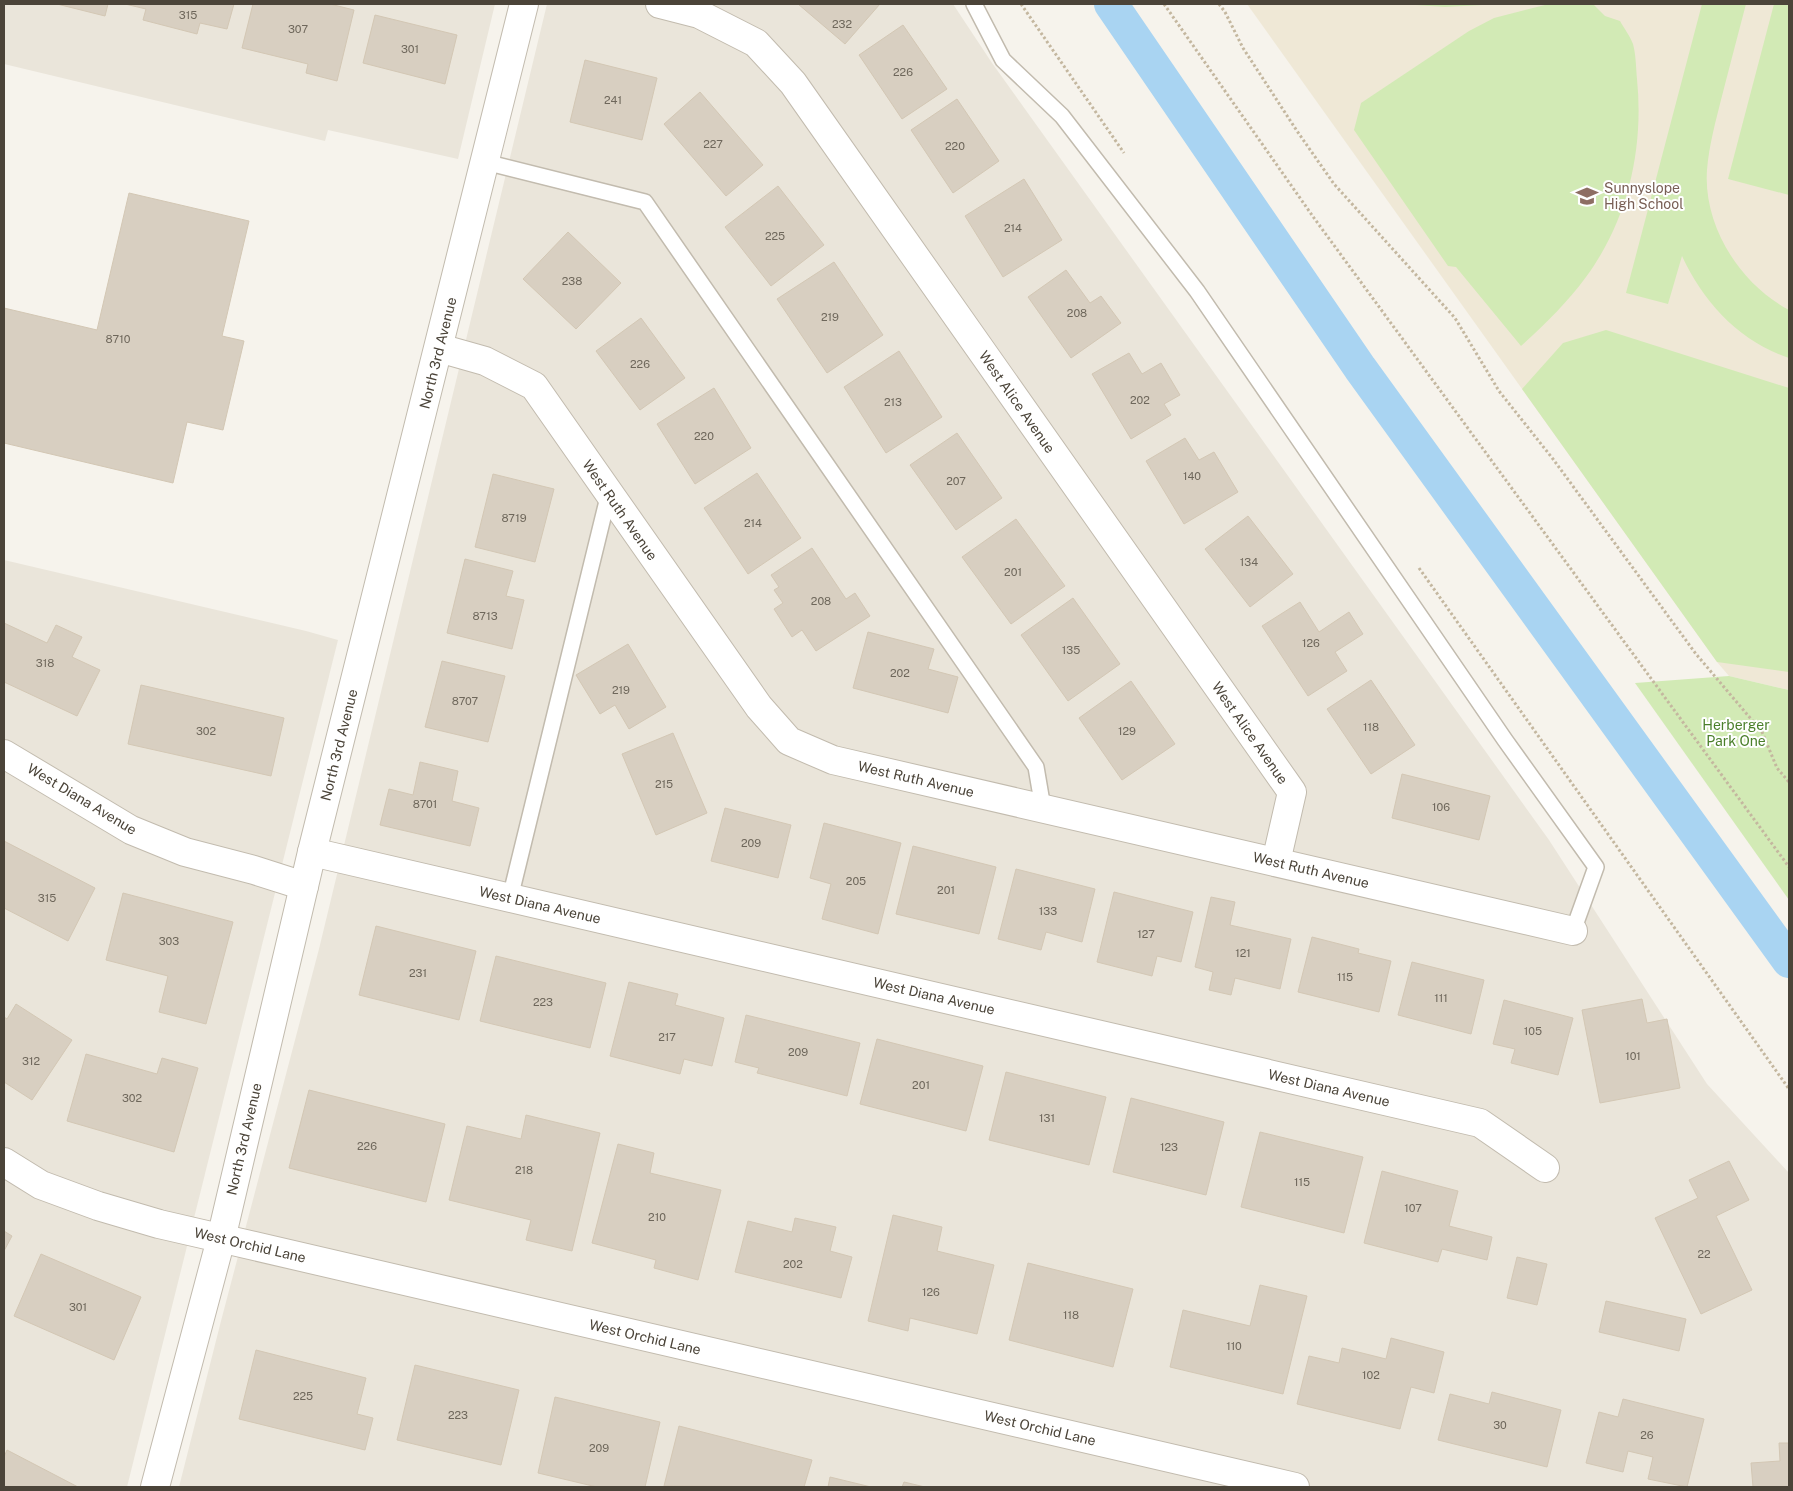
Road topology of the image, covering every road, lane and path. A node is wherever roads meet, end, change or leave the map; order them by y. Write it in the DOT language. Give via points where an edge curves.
graph roads {
  1 [pos="524,4"];
  2 [pos="660,4"];
  3 [pos="974,4"];
  4 [pos="1164,4"];
  5 [pos="1219,4"];
  6 [pos="485,162"];
  7 [pos="439,348"];
  8 [pos="609,493"];
  9 [pos="4,754"];
  10 [pos="1789,782"];
  11 [pos="1042,808"];
  12 [pos="312,852"];
  13 [pos="1276,862"];
  14 [pos="1789,867"];
  15 [pos="304,886"];
  16 [pos="510,898"];
  17 [pos="1572,930"];
  18 [pos="4,1162"];
  19 [pos="1545,1168"];
  20 [pos="220,1239"];
  21 [pos="158,1487"];
  22 [pos="1294,1487"];
  1 -- 6 [label="street, North 3rd Avenue"];
  2 -- 13 [label="street, West Alice Avenue" via="699,14 756,43 793,83 1292,792"];
  3 -- 17 [label="lane" via="1003,60 1062,116 1197,291 1596,867"];
  4 -- 14 [label="path" via="1314,218"];
  5 -- 10 [label="path" via="1243,48 1334,184 1455,318 1500,391 1696,654 1762,732 1777,768"];
  6 -- 7 [label="street, North 3rd Avenue"];
  6 -- 11 [label="lane" via="645,202 1036,767"];
  7 -- 8 [label="street, West Ruth Avenue" via="485,361 534,386"];
  7 -- 12 [label="street, North 3rd Avenue"];
  8 -- 11 [label="street, West Ruth Avenue" via="759,707 789,741 834,760"];
  8 -- 16 [label="lane"];
  9 -- 15 [label="street, West Diana Avenue" via="130,830 185,852"];
  11 -- 13 [label="street, West Ruth Avenue"];
  12 -- 15 [label="street, North 3rd Avenue"];
  12 -- 16 [label="street, West Diana Avenue"];
  13 -- 17 [label="street, West Ruth Avenue"];
  15 -- 20 [label="street, North 3rd Avenue"];
  16 -- 19 [label="street, West Diana Avenue" via="1480,1123"];
  18 -- 20 [label="street, West Orchid Lane" via="41,1185 98,1206"];
  20 -- 21 [label="street, North 3rd Avenue"];
  20 -- 22 [label="street, West Orchid Lane"];
}
